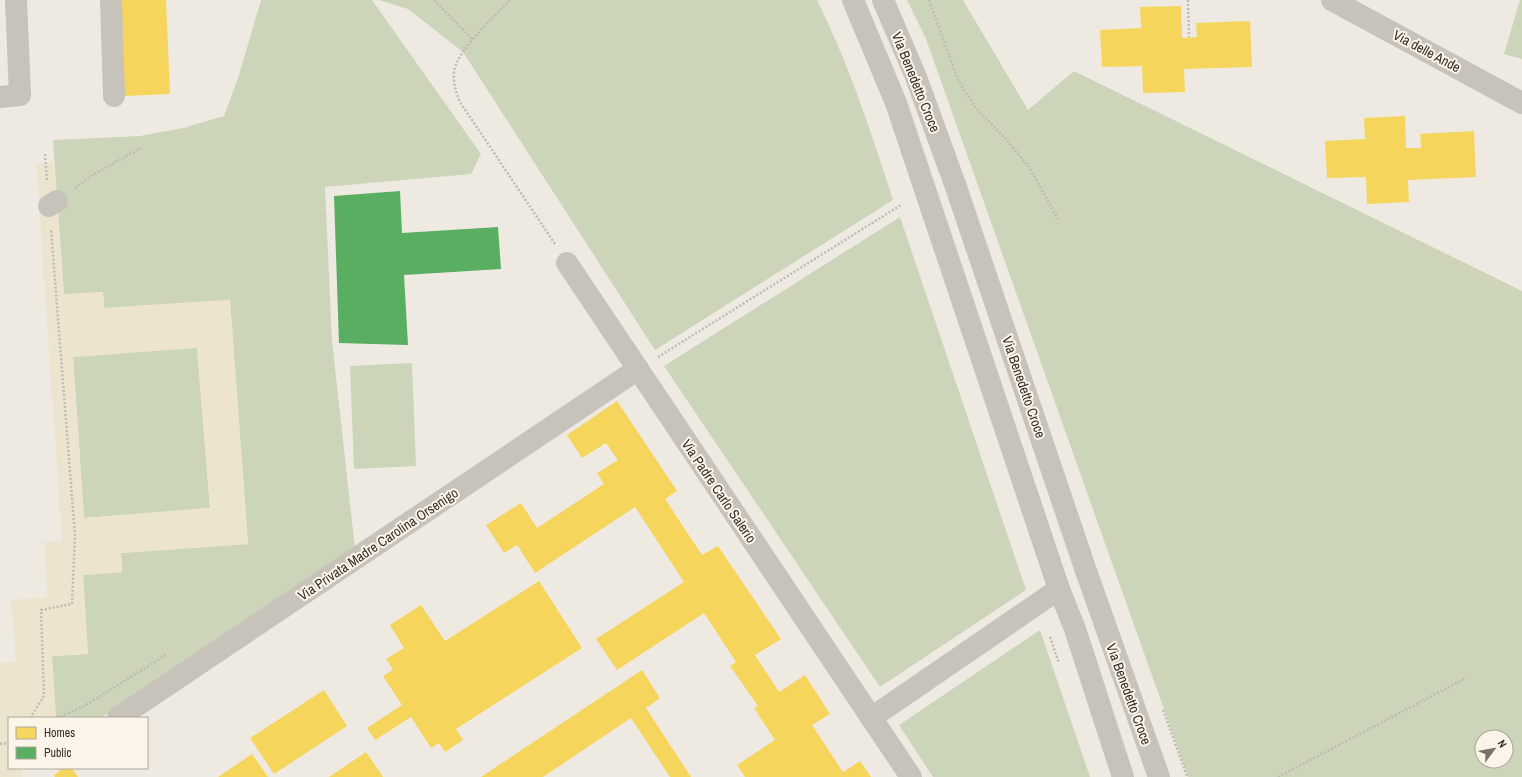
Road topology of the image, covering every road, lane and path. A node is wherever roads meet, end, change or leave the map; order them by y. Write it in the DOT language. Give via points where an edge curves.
graph roads {
  1 [pos="16,0"];
  2 [pos="111,0"];
  3 [pos="434,0"];
  4 [pos="510,0"];
  5 [pos="853,0"];
  6 [pos="883,0"];
  7 [pos="929,0"];
  8 [pos="1188,0"];
  9 [pos="1332,0"];
  10 [pos="1190,37"];
  11 [pos="472,39"];
  12 [pos="114,96"];
  13 [pos="0,97"];
  14 [pos="1522,103"];
  15 [pos="141,148"];
  16 [pos="45,154"];
  17 [pos="53,204"];
  18 [pos="901,205"];
  19 [pos="1058,219"];
  20 [pos="567,263"];
  21 [pos="658,357"];
  22 [pos="638,369"];
  23 [pos="1059,589"];
  24 [pos="1466,678"];
  25 [pos="1163,710"];
  26 [pos="31,717"];
  27 [pos="119,717"];
  28 [pos="871,718"];
  29 [pos="1188,776"];
  30 [pos="911,777"];
  31 [pos="1123,777"];
  32 [pos="1159,777"];
  33 [pos="1278,777"];
  1 -- 13 [label="street" via="20,96"];
  2 -- 12 [label="street"];
  3 -- 11 [label="path"];
  4 -- 11 [label="path"];
  5 -- 23 [label="street, Via Benedetto Croce" via="896,102"];
  6 -- 32 [label="street, Via Benedetto Croce" via="916,77 956,187"];
  7 -- 19 [label="path" via="958,80 976,107 1029,167"];
  8 -- 10 [label="path"];
  9 -- 14 [label="street, Via delle Ande"];
  11 -- 20 [label="path" via="454,70 455,89 460,102"];
  15 -- 17 [label="path" via="91,176"];
  16 -- 17 [label="path"];
  17 -- 26 [label="path" via="75,536 72,604 40,610 44,696"];
  18 -- 21 [label="path"];
  20 -- 22 [label="street, Via Padre Carlo Salerio"];
  22 -- 27 [label="street, Via Privata Madre Carolina Orsenigo"];
  22 -- 28 [label="street, Via Padre Carlo Salerio"];
  23 -- 28 [label="street"];
  23 -- 31 [label="street, Via Benedetto Croce" via="1075,629"];
  24 -- 33 [label="path"];
  25 -- 29 [label="path"];
  28 -- 30 [label="street, Via Padre Carlo Salerio"];
}
